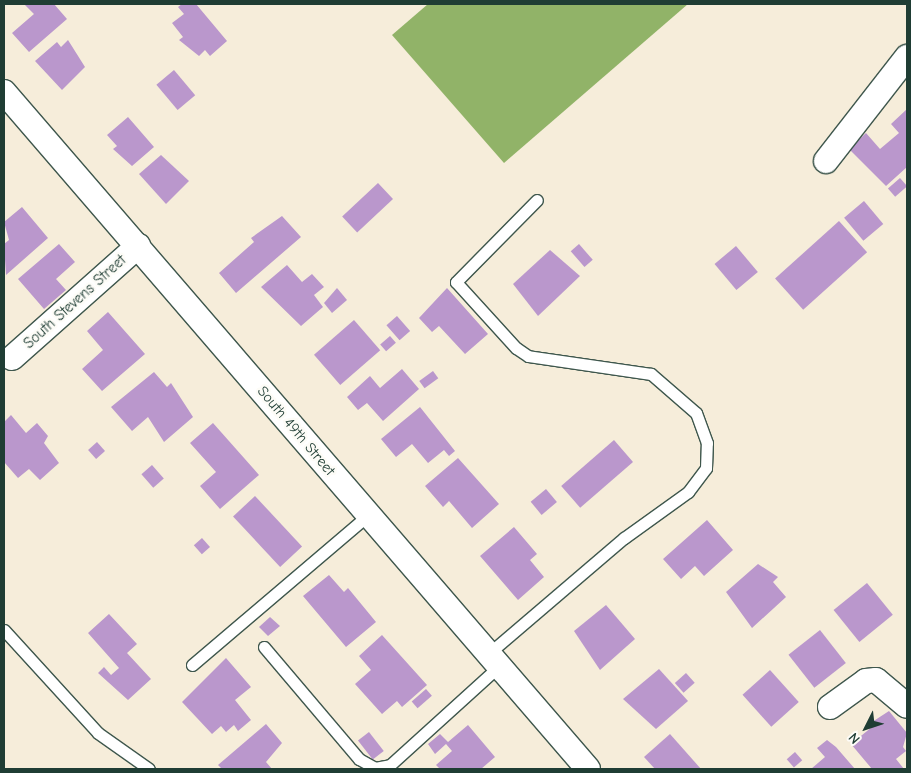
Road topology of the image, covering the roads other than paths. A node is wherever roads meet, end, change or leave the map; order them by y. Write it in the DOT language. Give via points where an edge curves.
graph roads {
  1 [pos="907,57"];
  2 [pos="4,92"];
  3 [pos="826,161"];
  4 [pos="537,200"];
  5 [pos="138,246"];
  6 [pos="12,358"];
  7 [pos="368,516"];
  8 [pos="4,630"];
  9 [pos="264,647"];
  10 [pos="493,660"];
  11 [pos="192,665"];
  12 [pos="907,706"];
  13 [pos="830,707"];
  14 [pos="149,769"];
  15 [pos="588,769"];
  1 -- 3 [label="street"];
  2 -- 5 [label="street, South 49th Street"];
  4 -- 10 [label="lane" via="456,282 516,348 528,356 651,374 696,413 707,443 706,468 688,492 624,538"];
  5 -- 6 [label="street, South Stevens Street"];
  5 -- 7 [label="street, South 49th Street"];
  7 -- 10 [label="street, South 49th Street"];
  7 -- 11 [label="lane"];
  8 -- 14 [label="lane" via="98,732"];
  9 -- 10 [label="lane" via="359,759 375,768 390,765"];
  10 -- 15 [label="street, South 49th Street"];
  12 -- 13 [label="street" via="876,680 866,681"];
}
